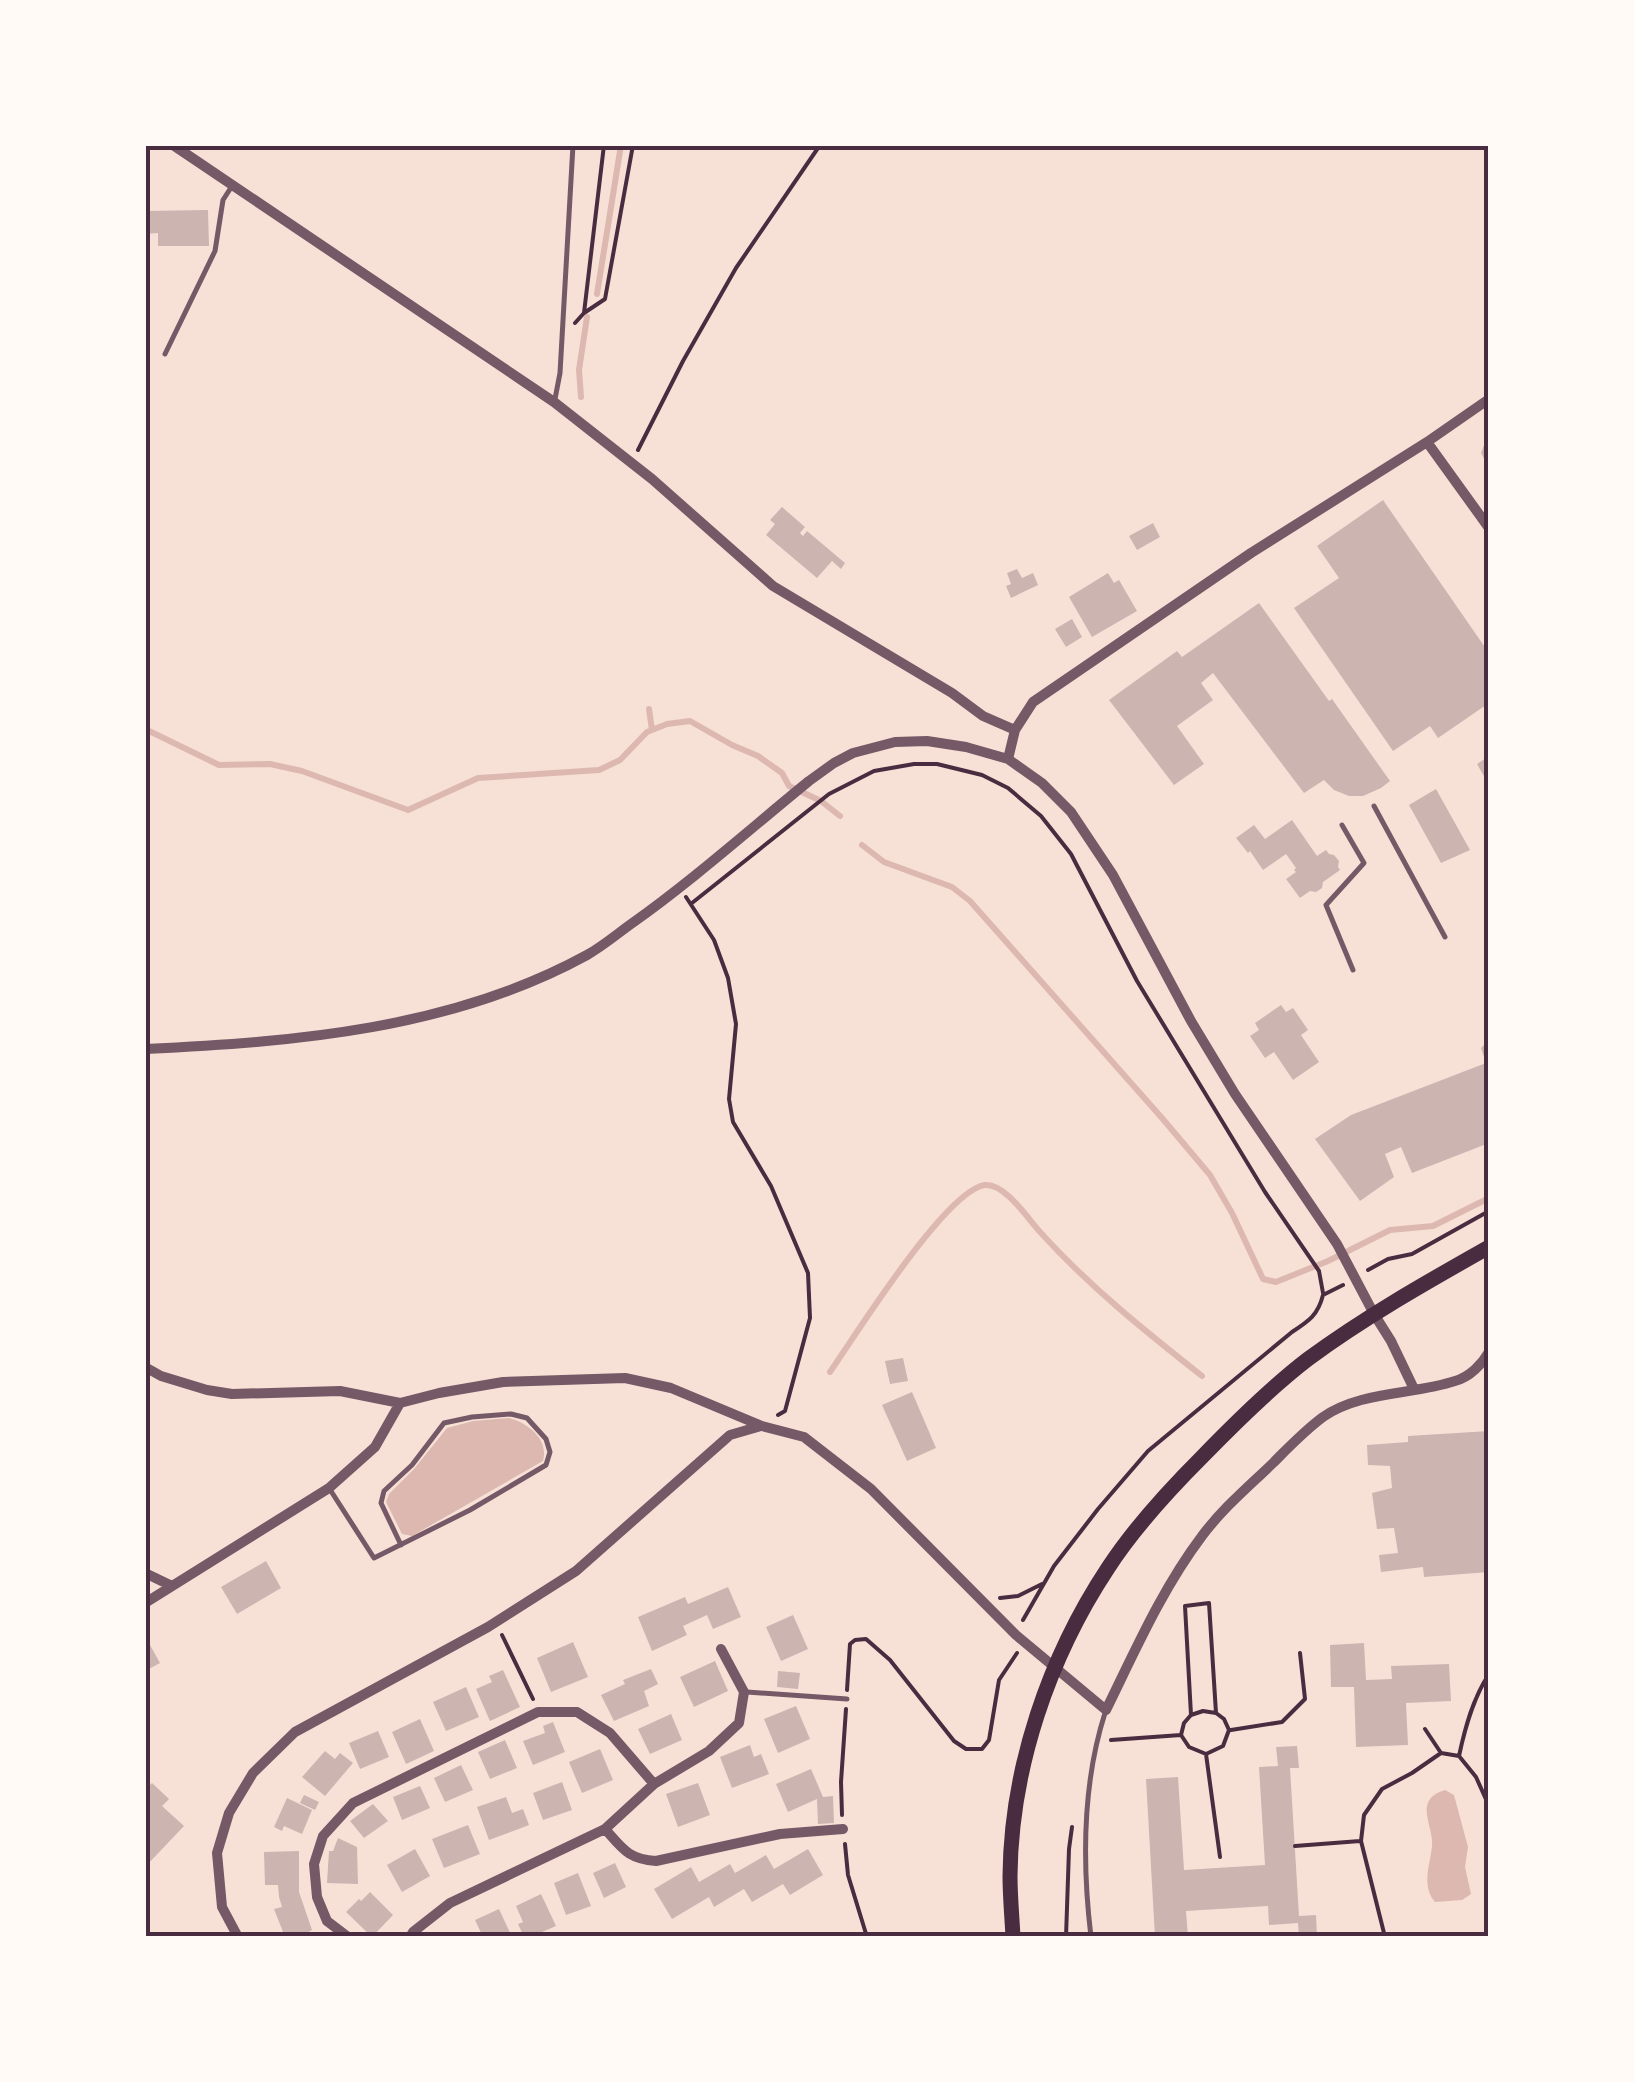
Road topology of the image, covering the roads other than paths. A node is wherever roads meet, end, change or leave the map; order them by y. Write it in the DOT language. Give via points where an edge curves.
graph roads {
  1 [pos="173,145"];
  2 [pos="574,145"];
  3 [pos="232,186"];
  4 [pos="165,354"];
  5 [pos="1489,399"];
  6 [pos="554,402"];
  7 [pos="1428,442"];
  8 [pos="1489,528"];
  9 [pos="1016,730"];
  10 [pos="1008,759"];
  11 [pos="1374,806"];
  12 [pos="1342,825"];
  13 [pos="1445,936"];
  14 [pos="1352,970"];
  15 [pos="145,1050"];
  16 [pos="1489,1247"];
  17 [pos="1374,1314"];
  18 [pos="1489,1352"];
  19 [pos="145,1367"];
  20 [pos="1414,1389"];
  21 [pos="400,1404"];
  22 [pos="762,1426"];
  23 [pos="329,1488"];
  24 [pos="401,1545"];
  25 [pos="145,1573"];
  26 [pos="172,1586"];
  27 [pos="145,1602"];
  28 [pos="721,1649"];
  29 [pos="744,1692"];
  30 [pos="847,1699"];
  31 [pos="1106,1710"];
  32 [pos="654,1784"];
  33 [pos="606,1829"];
  34 [pos="843,1829"];
  35 [pos="238,1937"];
  36 [pos="348,1937"];
  37 [pos="410,1937"];
  38 [pos="1014,1937"];
  39 [pos="1091,1937"];
  1 -- 3 [label="street"];
  2 -- 6 [label="lane"];
  3 -- 4 [label="lane" via="214,251"];
  3 -- 6 [label="street"];
  5 -- 7 [label="street"];
  6 -- 9 [label="street" via="774,586"];
  7 -- 8 [label="street"];
  7 -- 9 [label="street" via="1102,653 1033,702"];
  9 -- 10 [label="street"];
  10 -- 15 [label="street" via="927,741 853,753 589,954 461,1008 313,1038"];
  10 -- 17 [label="street" via="1071,812 1114,874 1191,1021 1337,1244"];
  11 -- 13 [label="lane"];
  12 -- 14 [label="lane" via="1364,864 1326,905"];
  16 -- 17 [label="main road"];
  17 -- 20 [label="street"];
  17 -- 38 [label="main road" via="1306,1361 1184,1475 1109,1565 1077,1618 1023,1768 1010,1876"];
  18 -- 20 [label="street" via="1458,1380"];
  19 -- 21 [label="street" via="232,1394 340,1391"];
  20 -- 31 [label="street" via="1320,1419 1233,1500 1157,1605"];
  21 -- 22 [label="street" via="503,1382 625,1378 671,1388"];
  21 -- 23 [label="street" via="375,1447"];
  22 -- 31 [label="street" via="804,1437 870,1490 1016,1635"];
  22 -- 35 [label="street" via="730,1435 576,1571 295,1732 253,1773 228,1814 217,1853 222,1907"];
  23 -- 24 [label="lane" via="374,1558"];
  23 -- 26 [label="street"];
  24 -- 24 [label="lane" via="546,1465 546,1439 527,1418 511,1414 444,1424 384,1491 381,1503"];
  25 -- 26 [label="street"];
  26 -- 27 [label="street"];
  28 -- 29 [label="street"];
  29 -- 30 [label="lane"];
  29 -- 32 [label="street" via="739,1723"];
  31 -- 39 [label="lane" via="1086,1795"];
  32 -- 33 [label="street"];
  32 -- 36 [label="street" via="610,1733 577,1712 538,1712 353,1803 323,1836 314,1864 316,1896 327,1921"];
  33 -- 34 [label="street" via="639,1860 656,1861 780,1834"];
  33 -- 37 [label="street" via="450,1903"];
}
